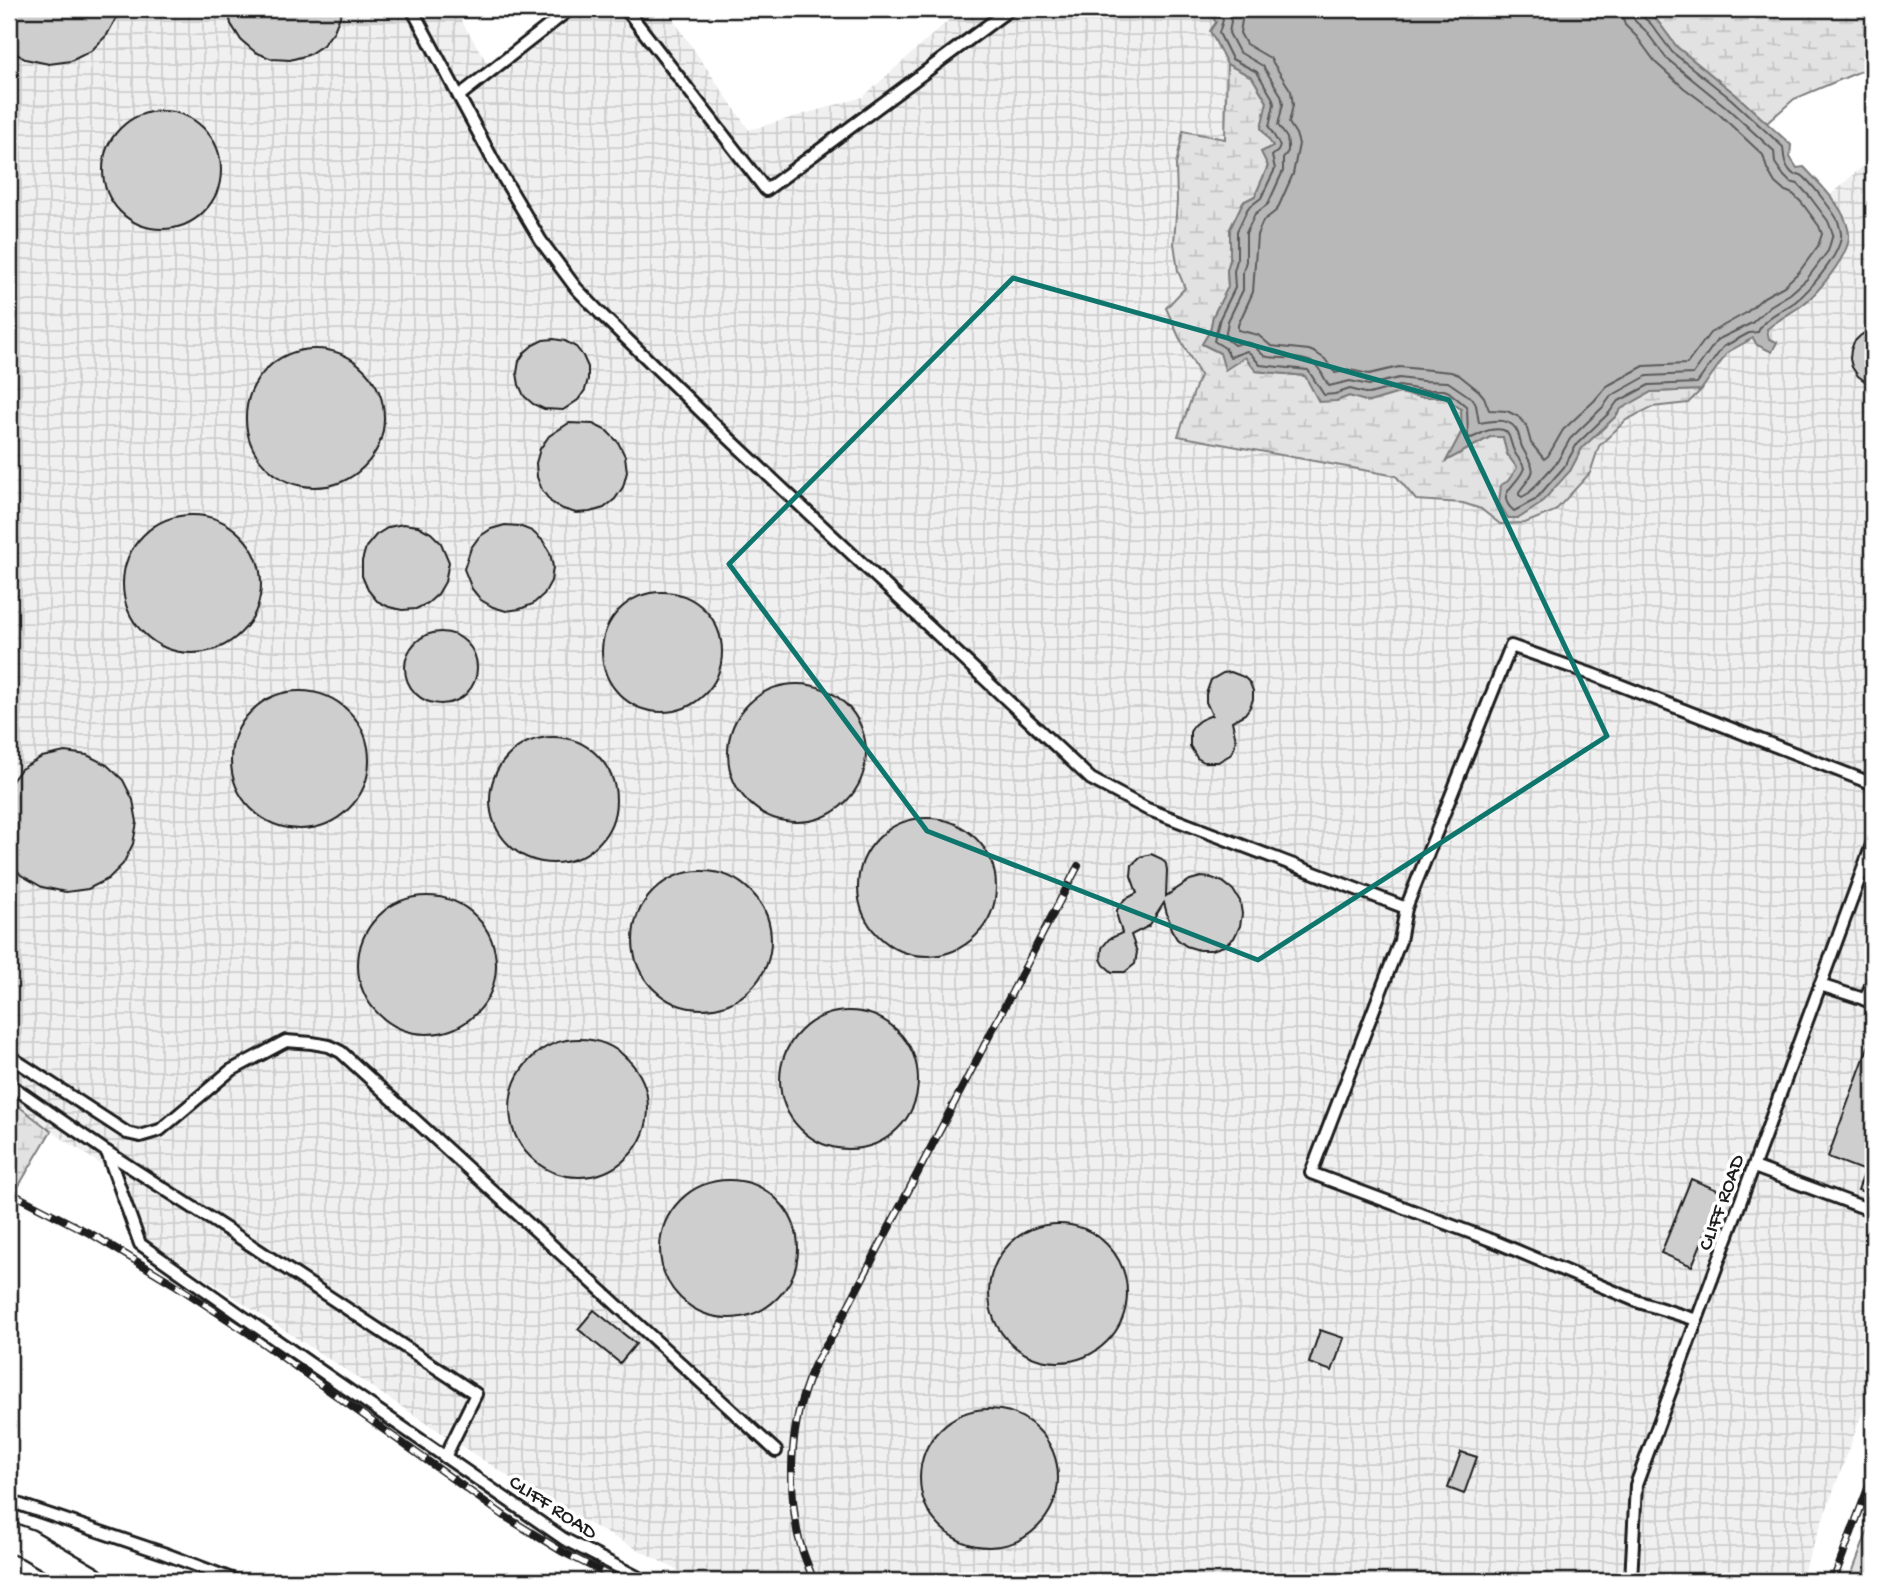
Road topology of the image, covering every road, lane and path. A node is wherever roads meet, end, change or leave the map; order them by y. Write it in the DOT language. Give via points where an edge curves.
graph roads {
  1 [pos="412,9"];
  2 [pos="570,9"];
  3 [pos="626,9"];
  4 [pos="1010,9"];
  5 [pos="459,96"];
  6 [pos="1873,784"];
  7 [pos="1873,842"];
  8 [pos="1406,908"];
  9 [pos="1873,981"];
  10 [pos="1821,985"];
  11 [pos="1869,1001"];
  12 [pos="9,1056"];
  13 [pos="9,1084"];
  14 [pos="107,1152"];
  15 [pos="1754,1167"];
  16 [pos="1873,1211"];
  17 [pos="1697,1320"];
  18 [pos="776,1451"];
  19 [pos="445,1457"];
  20 [pos="9,1501"];
  21 [pos="9,1537"];
  22 [pos="91,1581"];
  23 [pos="237,1581"];
  24 [pos="645,1581"];
  25 [pos="1631,1581"];
  1 -- 5 [label="lane"];
  2 -- 5 [label="lane"];
  3 -- 4 [label="lane" via="766,190"];
  5 -- 8 [label="lane" via="541,242 584,297 1091,779 1147,809"];
  6 -- 8 [label="lane" via="1511,646"];
  7 -- 10 [label="lane, CLIFF ROAD"];
  8 -- 17 [label="lane" via="1400,941 1311,1173 1639,1302"];
  9 -- 11 [label="lane"];
  10 -- 11 [label="lane"];
  10 -- 15 [label="lane, CLIFF ROAD"];
  12 -- 18 [label="lane" via="127,1133 140,1136 160,1130 230,1071 286,1041 329,1046 341,1052"];
  13 -- 14 [label="lane"];
  14 -- 19 [label="lane, CLIFF ROAD" via="140,1244"];
  14 -- 19 [label="lane" via="476,1394"];
  15 -- 16 [label="lane"];
  15 -- 17 [label="lane, CLIFF ROAD"];
  17 -- 25 [label="lane, CLIFF ROAD" via="1636,1485"];
  19 -- 24 [label="lane, CLIFF ROAD" via="564,1539"];
  20 -- 23 [label="lane"];
  21 -- 22 [label="main road"];
}
